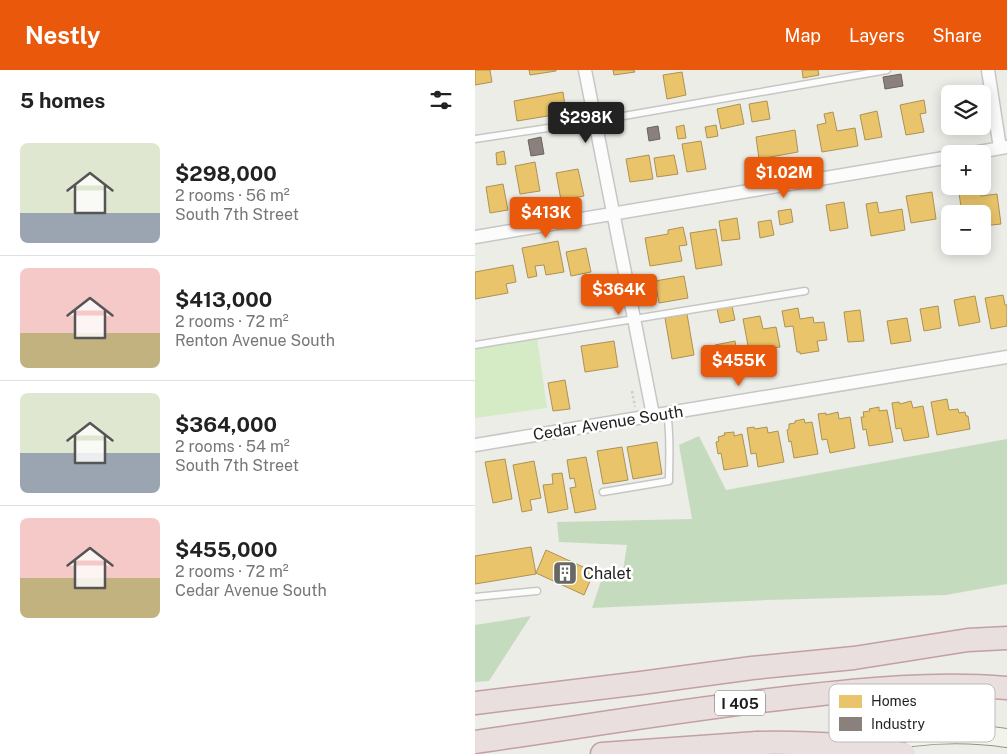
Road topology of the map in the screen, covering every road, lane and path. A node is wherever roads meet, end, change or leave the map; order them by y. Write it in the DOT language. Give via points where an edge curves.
graph roads {
  1 [pos="585,70"];
  2 [pos="887,70"];
  3 [pos="988,70"];
  4 [pos="595,121"];
  5 [pos="475,139"];
  6 [pos="1004,148"];
  7 [pos="991,150"];
  8 [pos="941,158"];
  9 [pos="613,213"];
  10 [pos="475,237"];
  11 [pos="805,291"];
  12 [pos="634,319"];
  13 [pos="475,345"];
  14 [pos="1007,357"];
  15 [pos="667,413"];
  16 [pos="653,415"];
  17 [pos="475,445"];
  18 [pos="603,492"];
  19 [pos="537,590"];
  20 [pos="475,597"];
  21 [pos="1007,638"];
  22 [pos="1007,653"];
  23 [pos="854,658"];
  24 [pos="829,693"];
  25 [pos="475,703"];
  26 [pos="475,742"];
  27 [pos="883,742"];
  28 [pos="602,754"];
  29 [pos="828,754"];
  30 [pos="904,754"];
  1 -- 4 [label="street"];
  2 -- 4 [label="lane"];
  3 -- 6 [label="street"];
  4 -- 5 [label="lane"];
  4 -- 9 [label="street"];
  6 -- 7 [label="street"];
  8 -- 9 [label="street"];
  9 -- 10 [label="street"];
  9 -- 12 [label="street"];
  11 -- 12 [label="lane"];
  12 -- 13 [label="lane"];
  12 -- 16 [label="street"];
  14 -- 15 [label="street, Cedar Avenue South"];
  15 -- 16 [label="street, Cedar Avenue South"];
  15 -- 18 [label="lane" via="669,481"];
  16 -- 17 [label="street, Cedar Avenue South"];
  19 -- 20 [label="lane"];
  21 -- 23 [label="highway" via="968,640"];
  22 -- 23 [label="highway, I 405" via="960,651"];
  23 -- 25 [label="highway, I 405"];
  24 -- 26 [label="highway, I 405"];
  27 -- 29 [label="street"];
  28 -- 30 [label="highway, bridge" via="757,743 828,744"];
}
